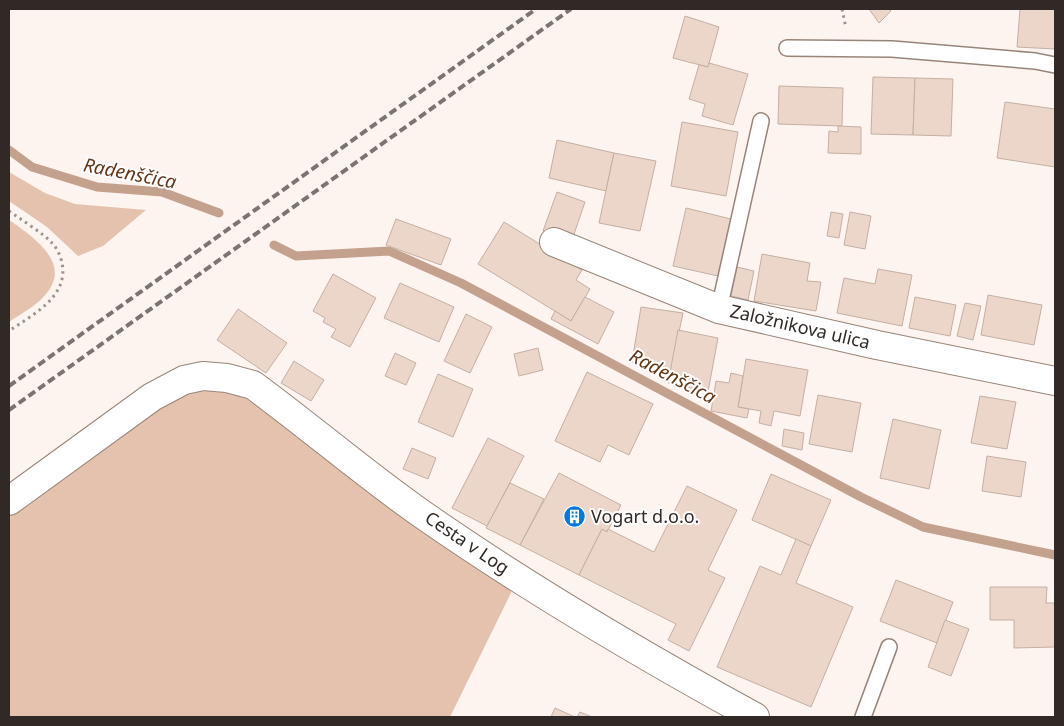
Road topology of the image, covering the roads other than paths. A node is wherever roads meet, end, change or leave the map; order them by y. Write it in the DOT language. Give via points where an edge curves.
graph roads {
  1 [pos="787,48"];
  2 [pos="1055,64"];
  3 [pos="761,121"];
  4 [pos="554,242"];
  5 [pos="719,309"];
  6 [pos="1055,381"];
  7 [pos="9,501"];
  8 [pos="889,647"];
  9 [pos="755,717"];
  10 [pos="862,717"];
  1 -- 2 [label="lane" via="892,49"];
  3 -- 5 [label="lane"];
  4 -- 5 [label="street, Založnikova ulica"];
  5 -- 6 [label="street, Založnikova ulica"];
  7 -- 9 [label="street, Cesta v Log" via="152,397 184,380 203,376 253,385 418,511 667,669"];
  8 -- 10 [label="lane"];
}
